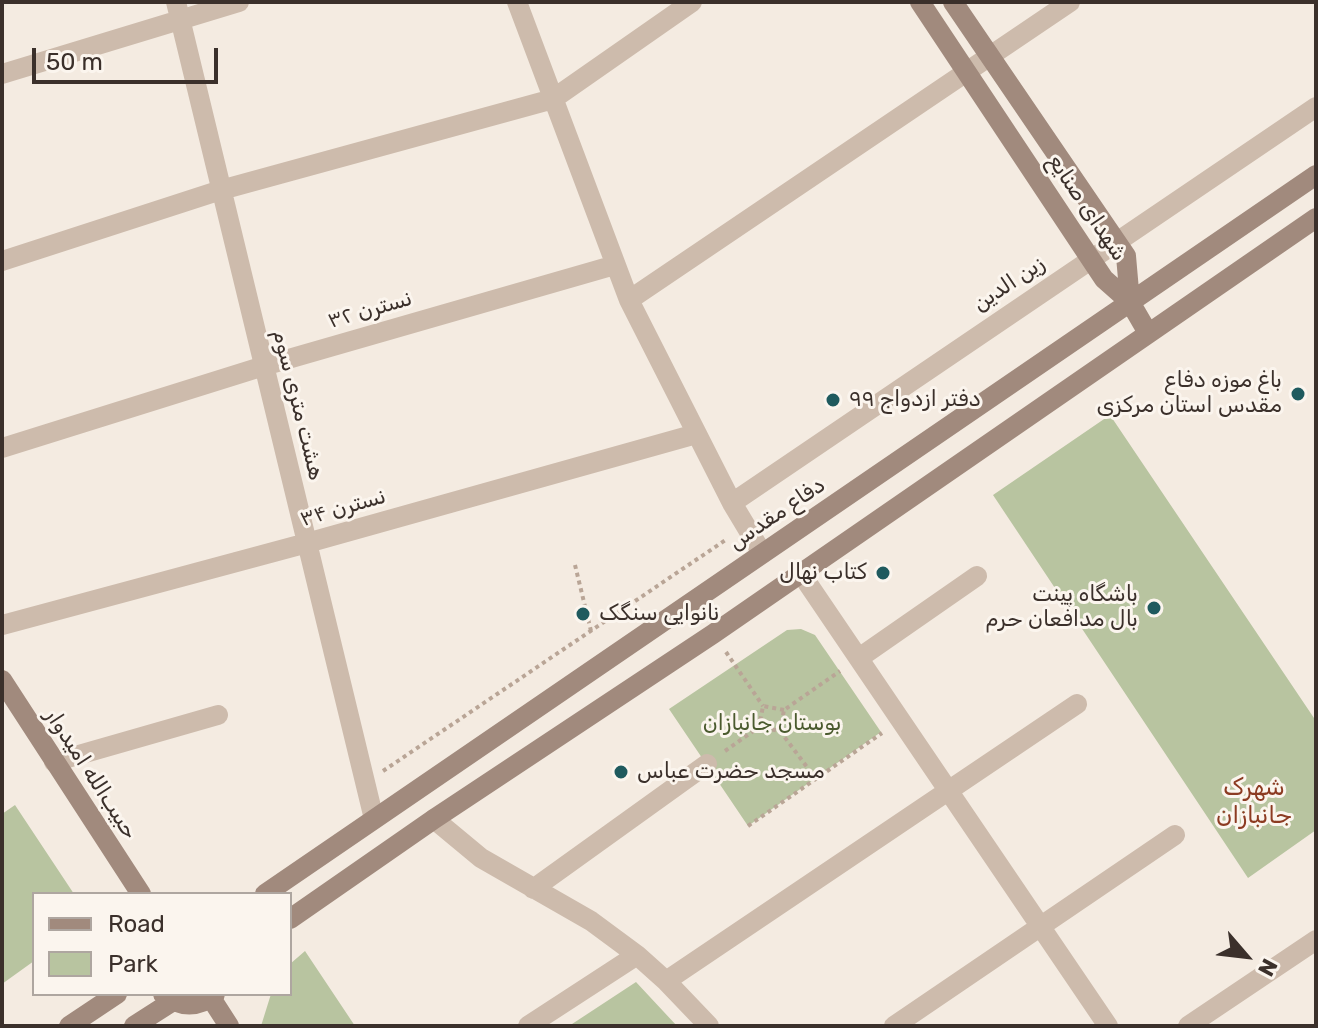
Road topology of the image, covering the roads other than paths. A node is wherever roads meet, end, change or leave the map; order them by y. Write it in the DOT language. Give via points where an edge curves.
graph roads {
  1 [pos="239,2"];
  2 [pos="517,2"];
  3 [pos="692,2"];
  4 [pos="920,2"];
  5 [pos="953,2"];
  6 [pos="1070,2"];
  7 [pos="178,10"];
  8 [pos="990,56"];
  9 [pos="967,72"];
  10 [pos="2,74"];
  11 [pos="553,99"];
  12 [pos="1316,107"];
  13 [pos="1316,175"];
  14 [pos="221,190"];
  15 [pos="1316,218"];
  16 [pos="1116,241"];
  17 [pos="1090,258"];
  18 [pos="2,261"];
  19 [pos="615,265"];
  20 [pos="629,300"];
  21 [pos="1130,302"];
  22 [pos="1148,333"];
  23 [pos="264,366"];
  24 [pos="696,434"];
  25 [pos="2,448"];
  26 [pos="732,503"];
  27 [pos="307,543"];
  28 [pos="762,553"];
  29 [pos="800,572"];
  30 [pos="977,576"];
  31 [pos="2,625"];
  32 [pos="859,658"];
  33 [pos="2,680"];
  34 [pos="1077,704"];
  35 [pos="218,715"];
  36 [pos="54,762"];
  37 [pos="707,764"];
  38 [pos="949,792"];
  39 [pos="374,819"];
  40 [pos="434,819"];
  41 [pos="1175,835"];
  42 [pos="533,889"];
  43 [pos="140,892"];
  44 [pos="268,892"];
  45 [pos="292,918"];
  46 [pos="1040,926"];
  47 [pos="1316,940"];
  48 [pos="637,955"];
  49 [pos="666,981"];
  50 [pos="114,996"];
  51 [pos="213,996"];
  52 [pos="168,998"];
  53 [pos="69,1026"];
  54 [pos="134,1026"];
  55 [pos="229,1026"];
  56 [pos="528,1026"];
  57 [pos="709,1026"];
  58 [pos="894,1026"];
  59 [pos="1108,1026"];
  60 [pos="1188,1026"];
  1 -- 7 [label="street"];
  2 -- 11 [label="street"];
  3 -- 11 [label="street"];
  4 -- 9 [label="street, شهدای صنایع"];
  5 -- 8 [label="street, شهدای صنایع"];
  6 -- 8 [label="street"];
  7 -- 10 [label="street"];
  7 -- 14 [label="street, هشت متری سوم"];
  8 -- 9 [label="street"];
  8 -- 16 [label="street, شهدای صنایع"];
  9 -- 17 [label="street, شهدای صنایع"];
  9 -- 20 [label="street"];
  11 -- 14 [label="street"];
  11 -- 19 [label="street"];
  12 -- 16 [label="street, زین الدین"];
  13 -- 21 [label="street, دفاع مقدس"];
  14 -- 18 [label="street"];
  14 -- 23 [label="street, هشت متری سوم"];
  15 -- 22 [label="street"];
  16 -- 17 [label="street, زین الدین"];
  16 -- 21 [label="street, شهدای صنایع" via="1126,256"];
  17 -- 21 [label="street, شهدای صنایع"];
  17 -- 26 [label="street, زین الدین"];
  19 -- 20 [label="street"];
  19 -- 23 [label="street, نسترن ۳۲"];
  20 -- 24 [label="street"];
  21 -- 22 [label="street"];
  21 -- 28 [label="street, دفاع مقدس"];
  22 -- 29 [label="street"];
  23 -- 25 [label="street, نسترن ۳۲"];
  23 -- 27 [label="street, هشت متری سوم"];
  24 -- 26 [label="street"];
  24 -- 27 [label="street, نسترن ۳۴"];
  26 -- 28 [label="street"];
  27 -- 31 [label="street, نسترن ۳۴"];
  27 -- 39 [label="street, هشت متری سوم"];
  28 -- 39 [label="street, دفاع مقدس"];
  29 -- 32 [label="street"];
  29 -- 40 [label="street"];
  30 -- 32 [label="street"];
  32 -- 38 [label="street"];
  33 -- 36 [label="street, حبیب‌الله امیدوار"];
  34 -- 38 [label="street"];
  35 -- 36 [label="street"];
  36 -- 43 [label="street, حبیب‌الله امیدوار"];
  37 -- 42 [label="street"];
  38 -- 46 [label="street"];
  38 -- 49 [label="street"];
  39 -- 44 [label="street, دفاع مقدس"];
  40 -- 42 [label="street" via="481,858"];
  40 -- 45 [label="street"];
  41 -- 46 [label="street"];
  42 -- 48 [label="street" via="591,921"];
  46 -- 58 [label="street"];
  46 -- 59 [label="street"];
  47 -- 60 [label="street"];
  48 -- 49 [label="street"];
  48 -- 56 [label="street"];
  49 -- 57 [label="street"];
  50 -- 53 [label="street"];
  51 -- 52 [label="street" via="192,1005"];
  51 -- 55 [label="street"];
  52 -- 54 [label="street"];
}
